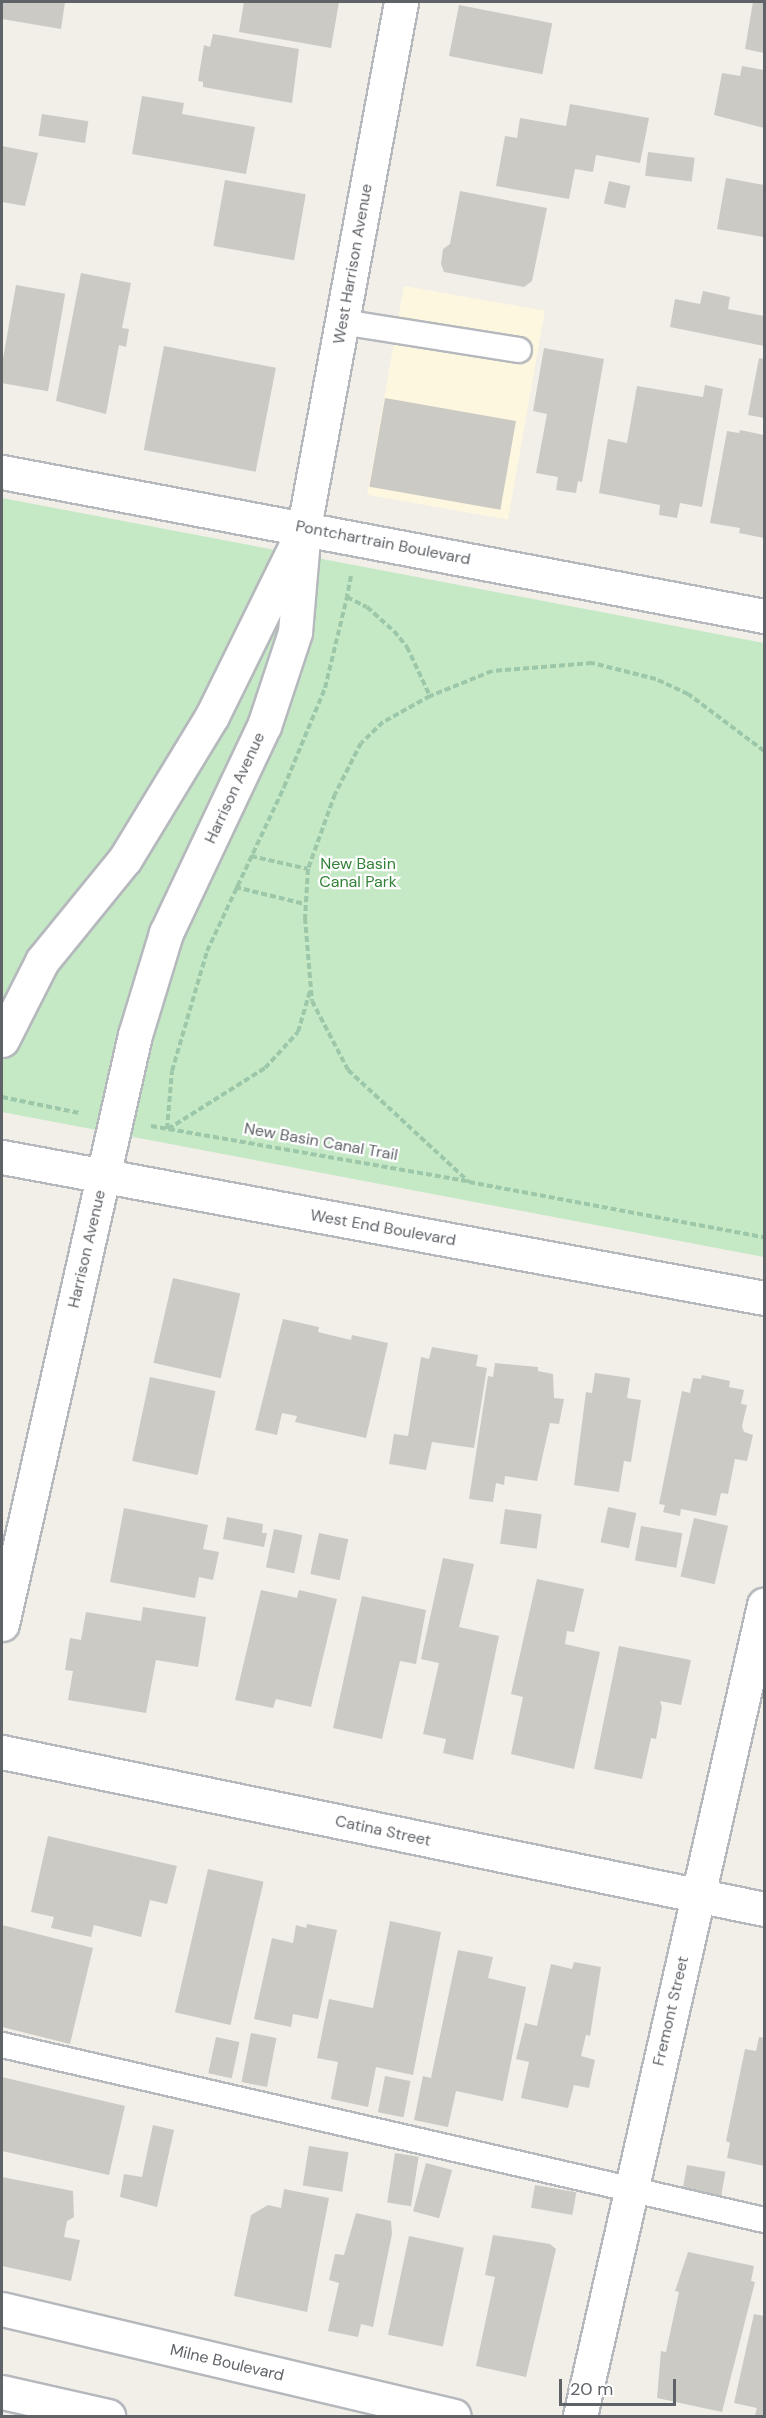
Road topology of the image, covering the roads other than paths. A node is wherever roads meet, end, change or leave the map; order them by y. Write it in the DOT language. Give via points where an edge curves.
graph roads {
  1 [pos="401,2"];
  2 [pos="342,322"];
  3 [pos="519,350"];
  4 [pos="2,472"];
  5 [pos="304,527"];
  6 [pos="765,616"];
  7 [pos="2,1040"];
  8 [pos="2,1157"];
  9 [pos="104,1177"];
  10 [pos="765,1298"];
  11 [pos="765,1605"];
  12 [pos="2,1623"];
  13 [pos="2,1752"];
  14 [pos="697,1895"];
  15 [pos="765,1909"];
  16 [pos="2,2045"];
  17 [pos="631,2191"];
  18 [pos="765,2220"];
  19 [pos="2,2309"];
  20 [pos="2,2392"];
  21 [pos="108,2416"];
  22 [pos="453,2416"];
  23 [pos="580,2416"];
  1 -- 2 [label="street, West Harrison Avenue"];
  2 -- 3 [label="lane"];
  2 -- 5 [label="street, West Harrison Avenue"];
  4 -- 5 [label="street, Pontchartrain Boulevard"];
  5 -- 6 [label="street, Pontchartrain Boulevard"];
  5 -- 7 [label="street" via="212,716 125,859 42,961"];
  5 -- 9 [label="street, Harrison Avenue" via="295,632 264,726 166,933 135,1035"];
  8 -- 9 [label="street, West End Boulevard"];
  9 -- 10 [label="street, West End Boulevard"];
  9 -- 12 [label="street, Harrison Avenue"];
  11 -- 14 [label="street, Fremont Street"];
  13 -- 14 [label="street, Catina Street"];
  14 -- 15 [label="street, Catina Street"];
  14 -- 17 [label="street, Fremont Street"];
  16 -- 17 [label="lane" via="366,2126"];
  17 -- 18 [label="lane"];
  17 -- 23 [label="street, Fremont Street"];
  19 -- 22 [label="street, Milne Boulevard"];
  20 -- 21 [label="street"];
}
